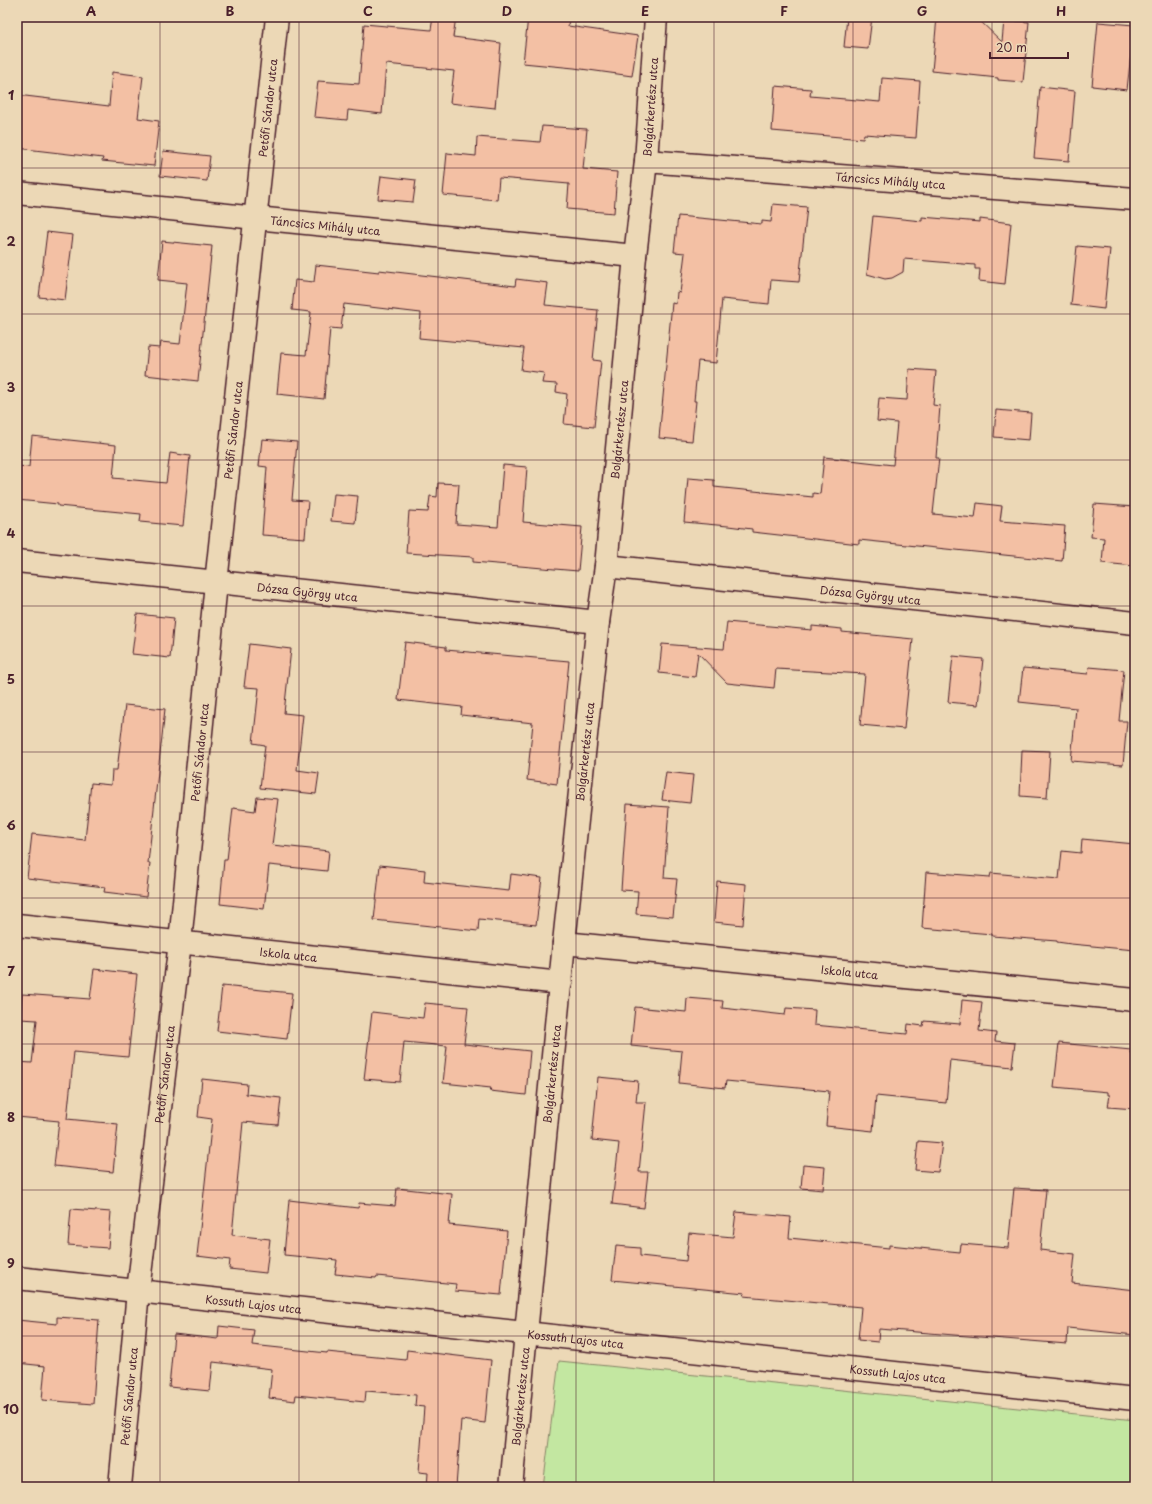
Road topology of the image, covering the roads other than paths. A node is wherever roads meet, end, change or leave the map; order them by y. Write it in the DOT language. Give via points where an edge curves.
graph roads {
  1 [pos="277,17"];
  2 [pos="656,17"];
  3 [pos="646,161"];
  4 [pos="17,193"];
  5 [pos="1135,199"];
  6 [pos="256,218"];
  7 [pos="635,256"];
  8 [pos="17,561"];
  9 [pos="606,566"];
  10 [pos="216,583"];
  11 [pos="598,622"];
  12 [pos="1135,623"];
  13 [pos="17,924"];
  14 [pos="180,942"];
  15 [pos="564,943"];
  16 [pos="561,983"];
  17 [pos="1135,1000"];
  18 [pos="17,1278"];
  19 [pos="138,1291"];
  20 [pos="526,1333"];
  21 [pos="1135,1399"];
  22 [pos="120,1487"];
  23 [pos="511,1487"];
  1 -- 6 [label="street, Petőfi Sándor utca"];
  2 -- 3 [label="street, Bolgárkertész utca"];
  3 -- 5 [label="street, Táncsics Mihály utca"];
  3 -- 7 [label="street, Bolgárkertész utca"];
  4 -- 6 [label="street, Táncsics Mihály utca"];
  6 -- 7 [label="street, Táncsics Mihály utca"];
  6 -- 10 [label="street, Petőfi Sándor utca"];
  7 -- 9 [label="street, Bolgárkertész utca"];
  8 -- 10 [label="street, Dózsa György utca"];
  9 -- 11 [label="street, Bolgárkertész utca"];
  9 -- 12 [label="street, Dózsa György utca"];
  10 -- 11 [label="street, Dózsa György utca"];
  10 -- 14 [label="street, Petőfi Sándor utca"];
  11 -- 15 [label="street, Bolgárkertész utca"];
  13 -- 14 [label="street, Iskola utca"];
  14 -- 16 [label="street, Iskola utca"];
  14 -- 19 [label="street, Petőfi Sándor utca"];
  15 -- 16 [label="street, Bolgárkertész utca"];
  15 -- 17 [label="street, Iskola utca"];
  16 -- 20 [label="street, Bolgárkertész utca"];
  18 -- 19 [label="street, Kossuth Lajos utca"];
  19 -- 20 [label="street, Kossuth Lajos utca"];
  19 -- 22 [label="street, Petőfi Sándor utca"];
  20 -- 21 [label="street, Kossuth Lajos utca"];
  20 -- 23 [label="street, Bolgárkertész utca"];
}
